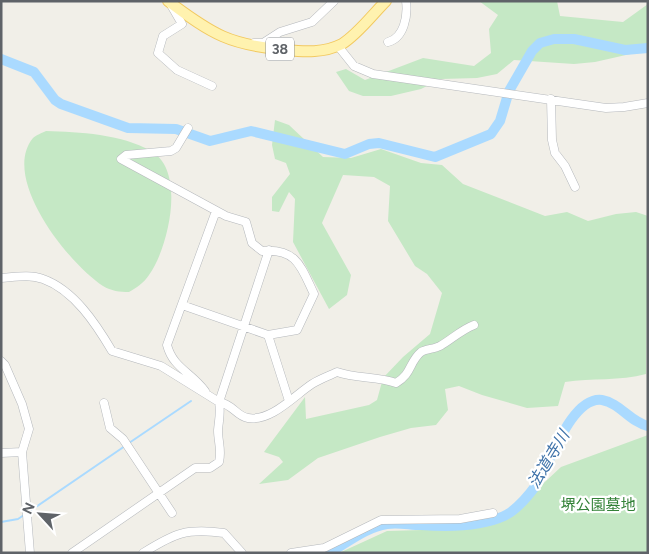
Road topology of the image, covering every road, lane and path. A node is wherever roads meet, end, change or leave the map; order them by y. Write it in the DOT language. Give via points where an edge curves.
graph roads {
  1 [pos="334,1"];
  2 [pos="386,1"];
  3 [pos="406,1"];
  4 [pos="169,2"];
  5 [pos="388,42"];
  6 [pos="248,46"];
  7 [pos="338,46"];
  8 [pos="212,86"];
  9 [pos="551,99"];
  10 [pos="648,103"];
  11 [pos="188,128"];
  12 [pos="575,187"];
  13 [pos="216,211"];
  14 [pos="269,250"];
  15 [pos="1,278"];
  16 [pos="182,305"];
  17 [pos="474,325"];
  18 [pos="244,326"];
  19 [pos="268,335"];
  20 [pos="1,361"];
  21 [pos="207,395"];
  22 [pos="289,401"];
  23 [pos="219,402"];
  24 [pos="104,403"];
  25 [pos="22,452"];
  26 [pos="1,453"];
  27 [pos="159,493"];
  28 [pos="172,513"];
  29 [pos="494,513"];
  30 [pos="30,553"];
  31 [pos="72,553"];
  32 [pos="143,553"];
  33 [pos="242,553"];
  34 [pos="291,553"];
  1 -- 6 [label="street" via="307,25"];
  2 -- 7 [label="main road, 38"];
  3 -- 5 [label="street" via="403,28 398,37"];
  4 -- 6 [label="main road, 38" via="213,33"];
  4 -- 8 [label="street" via="182,24 163,36 158,53 177,70"];
  6 -- 7 [label="main road, 38" via="306,52"];
  7 -- 9 [label="street" via="348,60 366,72"];
  9 -- 10 [label="street" via="606,108"];
  9 -- 12 [label="street" via="555,154"];
  11 -- 13 [label="street" via="171,151 126,155 120,159"];
  13 -- 14 [label="street" via="246,222 252,243 262,251"];
  13 -- 16 [label="street"];
  14 -- 18 [label="street"];
  14 -- 19 [label="street" via="279,250 298,261 314,294 297,330"];
  15 -- 21 [label="street" via="43,278 62,288 112,350 161,366"];
  16 -- 18 [label="street"];
  16 -- 21 [label="street" via="167,345 170,357 197,380"];
  17 -- 22 [label="street" via="461,330 439,347 422,351 406,377 396,382 383,378 354,378 337,372 315,382"];
  18 -- 19 [label="street"];
  18 -- 23 [label="street"];
  19 -- 22 [label="street"];
  20 -- 25 [label="street" via="22,404 29,429"];
  21 -- 23 [label="street"];
  22 -- 23 [label="street" via="276,411 256,419 246,418 229,404"];
  23 -- 27 [label="street" via="222,413 218,430 222,452 219,462 210,468 195,468"];
  24 -- 27 [label="street" via="110,428 123,439"];
  25 -- 26 [label="street"];
  25 -- 30 [label="street"];
  27 -- 28 [label="street"];
  27 -- 31 [label="street"];
  29 -- 34 [label="street" via="460,518 381,520 324,548"];
  32 -- 33 [label="street" via="183,532 210,531 224,533"];
}
